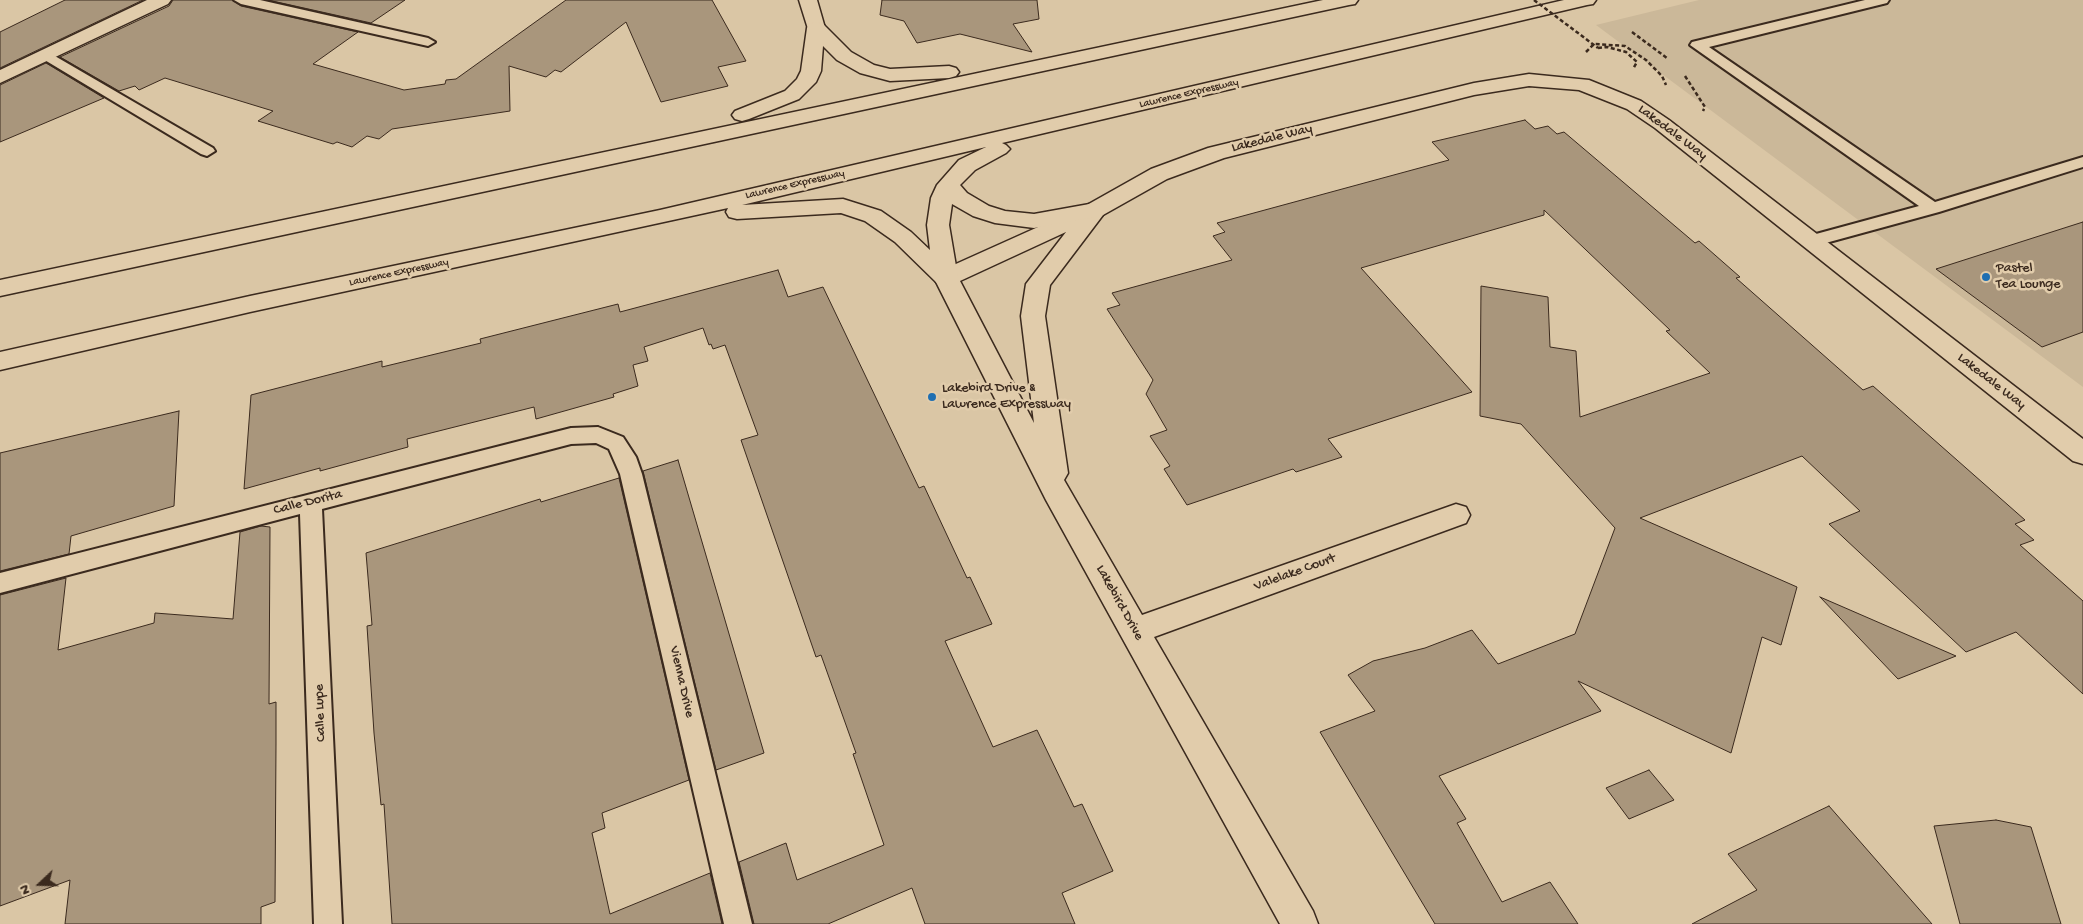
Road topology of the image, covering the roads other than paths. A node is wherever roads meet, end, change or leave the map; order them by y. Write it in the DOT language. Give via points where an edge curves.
graph roads {
  1 [pos="162,0"];
  2 [pos="241,0"];
  3 [pos="808,0"];
  4 [pos="1350,0"];
  5 [pos="1587,0"];
  6 [pos="1882,0"];
  7 [pos="816,28"];
  8 [pos="428,42"];
  9 [pos="48,56"];
  10 [pos="1029,69"];
  11 [pos="0,76"];
  12 [pos="1069,122"];
  13 [pos="207,151"];
  14 [pos="627,154"];
  15 [pos="2083,162"];
  16 [pos="948,185"];
  17 [pos="1933,208"];
  18 [pos="1096,210"];
  19 [pos="660,217"];
  20 [pos="1811,242"];
  21 [pos="946,278"];
  22 [pos="0,288"];
  23 [pos="0,361"];
  24 [pos="616,443"];
  25 [pos="2083,454"];
  26 [pos="1056,492"];
  27 [pos="311,503"];
  28 [pos="1456,515"];
  29 [pos="0,583"];
  30 [pos="1134,631"];
  31 [pos="328,924"];
  32 [pos="738,924"];
  33 [pos="1300,924"];
  1 -- 9 [label="main road"];
  2 -- 8 [label="lane"];
  3 -- 7 [label="main road"];
  4 -- 10 [label="main road"];
  5 -- 12 [label="main road, Lawrence Expressway"];
  6 -- 17 [label="lane" via="1697,44"];
  7 -- 10 [label="main road" via="844,56 868,69 890,74"];
  7 -- 14 [label="main road" via="811,70 806,82 792,95 768,107"];
  9 -- 11 [label="main road"];
  9 -- 13 [label="lane"];
  10 -- 14 [label="main road"];
  12 -- 16 [label="main road" via="1008,145 967,165"];
  12 -- 19 [label="main road, Lawrence Expressway"];
  14 -- 22 [label="main road"];
  15 -- 17 [label="lane"];
  16 -- 18 [label="main road" via="959,198 981,211 1003,218 1034,221"];
  16 -- 21 [label="main road" via="942,198 938,224"];
  17 -- 20 [label="lane"];
  18 -- 20 [label="main road, Lakedale Way" via="1159,174 1216,153 1474,89 1529,80 1582,84 1634,105"];
  18 -- 21 [label="main road, Lakedale Way"];
  18 -- 26 [label="main road, Lakedale Way" via="1038,284 1033,316"];
  19 -- 21 [label="main road" via="843,206 873,216 903,237"];
  19 -- 23 [label="main road, Lawrence Expressway"];
  20 -- 25 [label="main road, Lakedale Way"];
  21 -- 26 [label="main road, Lakebird Drive"];
  24 -- 27 [label="lane, Calle Dorita" via="598,435 571,436"];
  24 -- 32 [label="lane, Vienna Drive" via="631,474"];
  26 -- 30 [label="main road, Lakebird Drive"];
  27 -- 29 [label="lane, Calle Dorita"];
  27 -- 31 [label="lane, Calle Lupe"];
  28 -- 30 [label="main road, Valelake Court"];
  30 -- 33 [label="main road, Lakebird Drive"];
}
